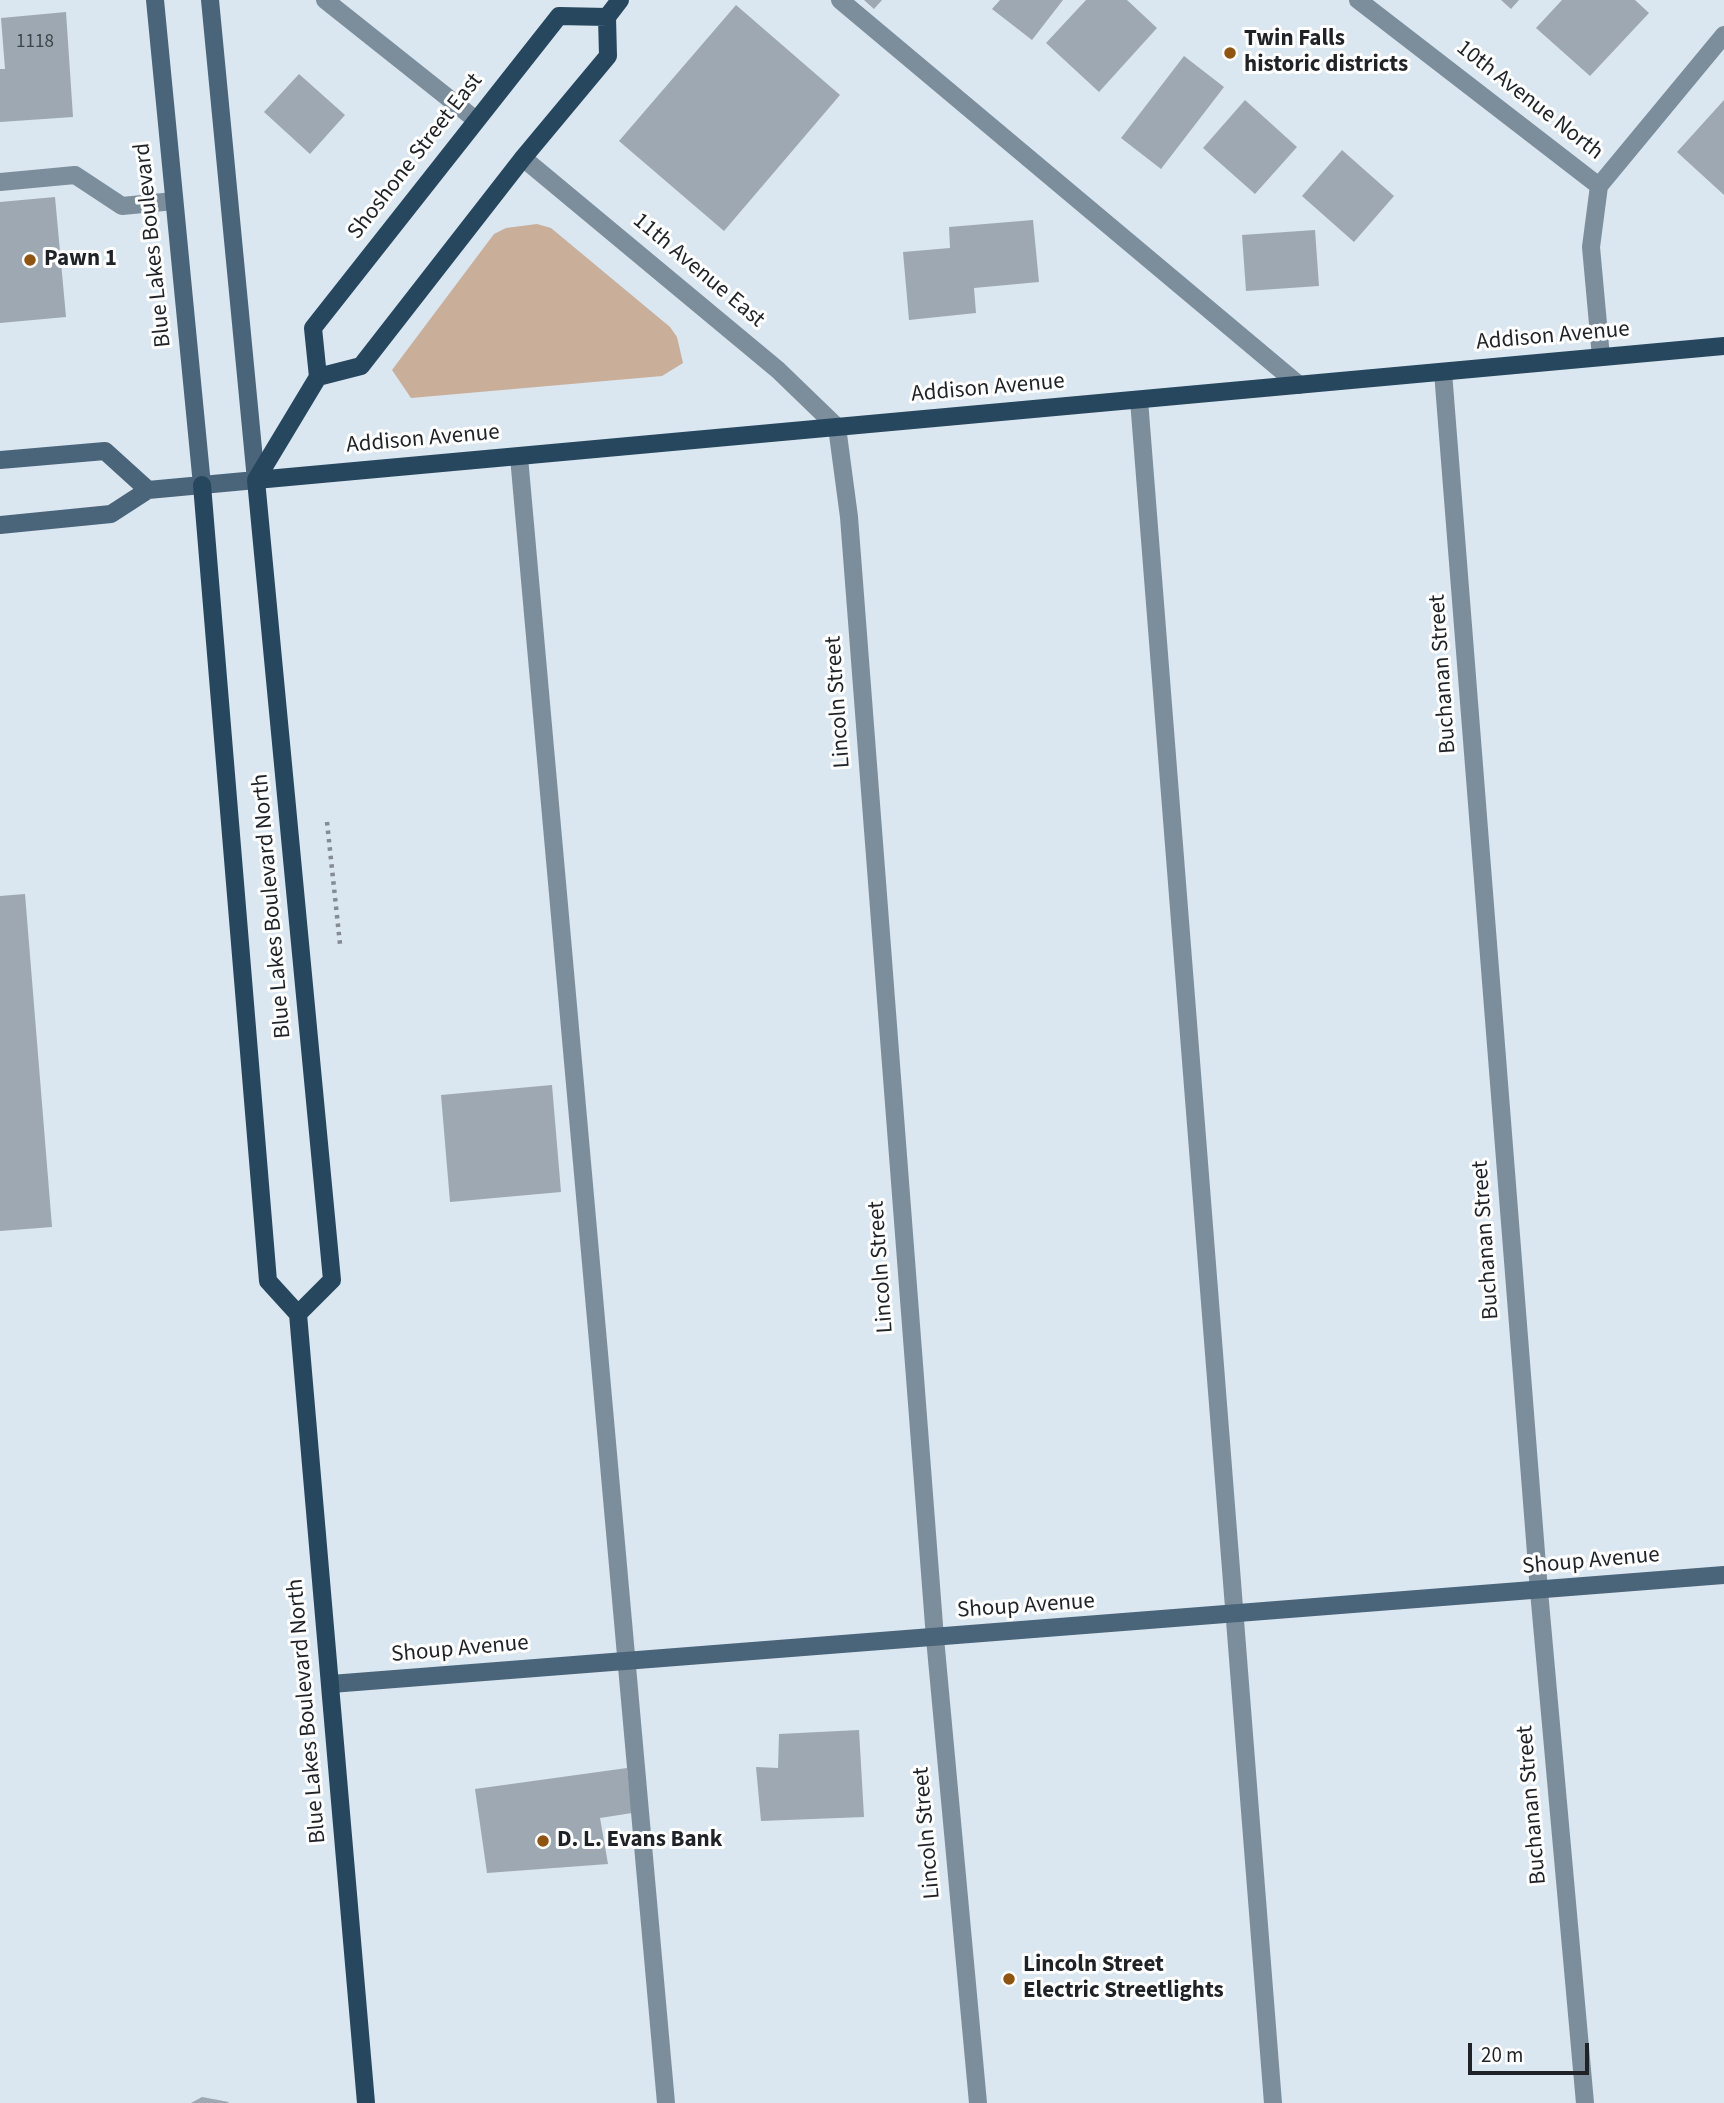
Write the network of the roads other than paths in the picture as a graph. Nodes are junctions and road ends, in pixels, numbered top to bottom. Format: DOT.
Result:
graph roads {
  1 [pos="155,0"];
  2 [pos="210,0"];
  3 [pos="325,0"];
  4 [pos="620,0"];
  5 [pos="840,0"];
  6 [pos="1358,0"];
  7 [pos="607,17"];
  8 [pos="1724,35"];
  9 [pos="476,120"];
  10 [pos="523,158"];
  11 [pos="0,182"];
  12 [pos="1599,186"];
  13 [pos="174,201"];
  14 [pos="1724,346"];
  15 [pos="1724,353"];
  16 [pos="1601,357"];
  17 [pos="1443,372"];
  18 [pos="318,377"];
  19 [pos="1299,385"];
  20 [pos="1139,400"];
  21 [pos="837,428"];
  22 [pos="519,457"];
  23 [pos="0,460"];
  24 [pos="256,480"];
  25 [pos="202,485"];
  26 [pos="148,490"];
  27 [pos="0,525"];
  28 [pos="298,1314"];
  29 [pos="1724,1575"];
  30 [pos="1539,1591"];
  31 [pos="1235,1615"];
  32 [pos="935,1638"];
  33 [pos="626,1661"];
  34 [pos="331,1684"];
  35 [pos="366,2103"];
  36 [pos="666,2103"];
  37 [pos="978,2103"];
  38 [pos="1273,2103"];
  39 [pos="1585,2103"];
  1 -- 13 [label="main road, Blue Lakes Boulevard"];
  2 -- 24 [label="main road"];
  3 -- 9 [label="street"];
  4 -- 7 [label="main road"];
  5 -- 19 [label="street"];
  6 -- 12 [label="street, 10th Avenue North"];
  7 -- 9 [label="main road, Shoshone Street East"];
  7 -- 10 [label="main road"];
  8 -- 12 [label="street"];
  9 -- 18 [label="main road, Shoshone Street East"];
  10 -- 18 [label="main road"];
  10 -- 21 [label="street, 11th Avenue East"];
  11 -- 13 [label="street"];
  12 -- 16 [label="street, 10th Avenue North"];
  13 -- 25 [label="main road, Blue Lakes Boulevard"];
  14 -- 15 [label="street"];
  14 -- 16 [label="main road, Addison Avenue"];
  16 -- 17 [label="main road, Addison Avenue"];
  17 -- 19 [label="main road, Addison Avenue"];
  17 -- 30 [label="street, Buchanan Street"];
  18 -- 24 [label="main road"];
  19 -- 20 [label="main road, Addison Avenue"];
  20 -- 21 [label="main road, Addison Avenue"];
  20 -- 31 [label="street"];
  21 -- 22 [label="main road, Addison Avenue"];
  21 -- 32 [label="street, Lincoln Street"];
  22 -- 24 [label="main road, Addison Avenue"];
  22 -- 33 [label="street"];
  23 -- 26 [label="main road"];
  24 -- 25 [label="main road"];
  24 -- 28 [label="main road, Blue Lakes Boulevard North"];
  25 -- 26 [label="main road"];
  25 -- 28 [label="main road, Blue Lakes Boulevard North"];
  26 -- 27 [label="main road"];
  28 -- 34 [label="main road, Blue Lakes Boulevard North"];
  29 -- 30 [label="main road, Shoup Avenue"];
  30 -- 31 [label="main road, Shoup Avenue"];
  30 -- 39 [label="street, Buchanan Street"];
  31 -- 32 [label="main road, Shoup Avenue"];
  31 -- 38 [label="street"];
  32 -- 33 [label="main road, Shoup Avenue"];
  32 -- 37 [label="street, Lincoln Street"];
  33 -- 34 [label="main road, Shoup Avenue"];
  33 -- 36 [label="street"];
  34 -- 35 [label="main road, Blue Lakes Boulevard North"];
}
